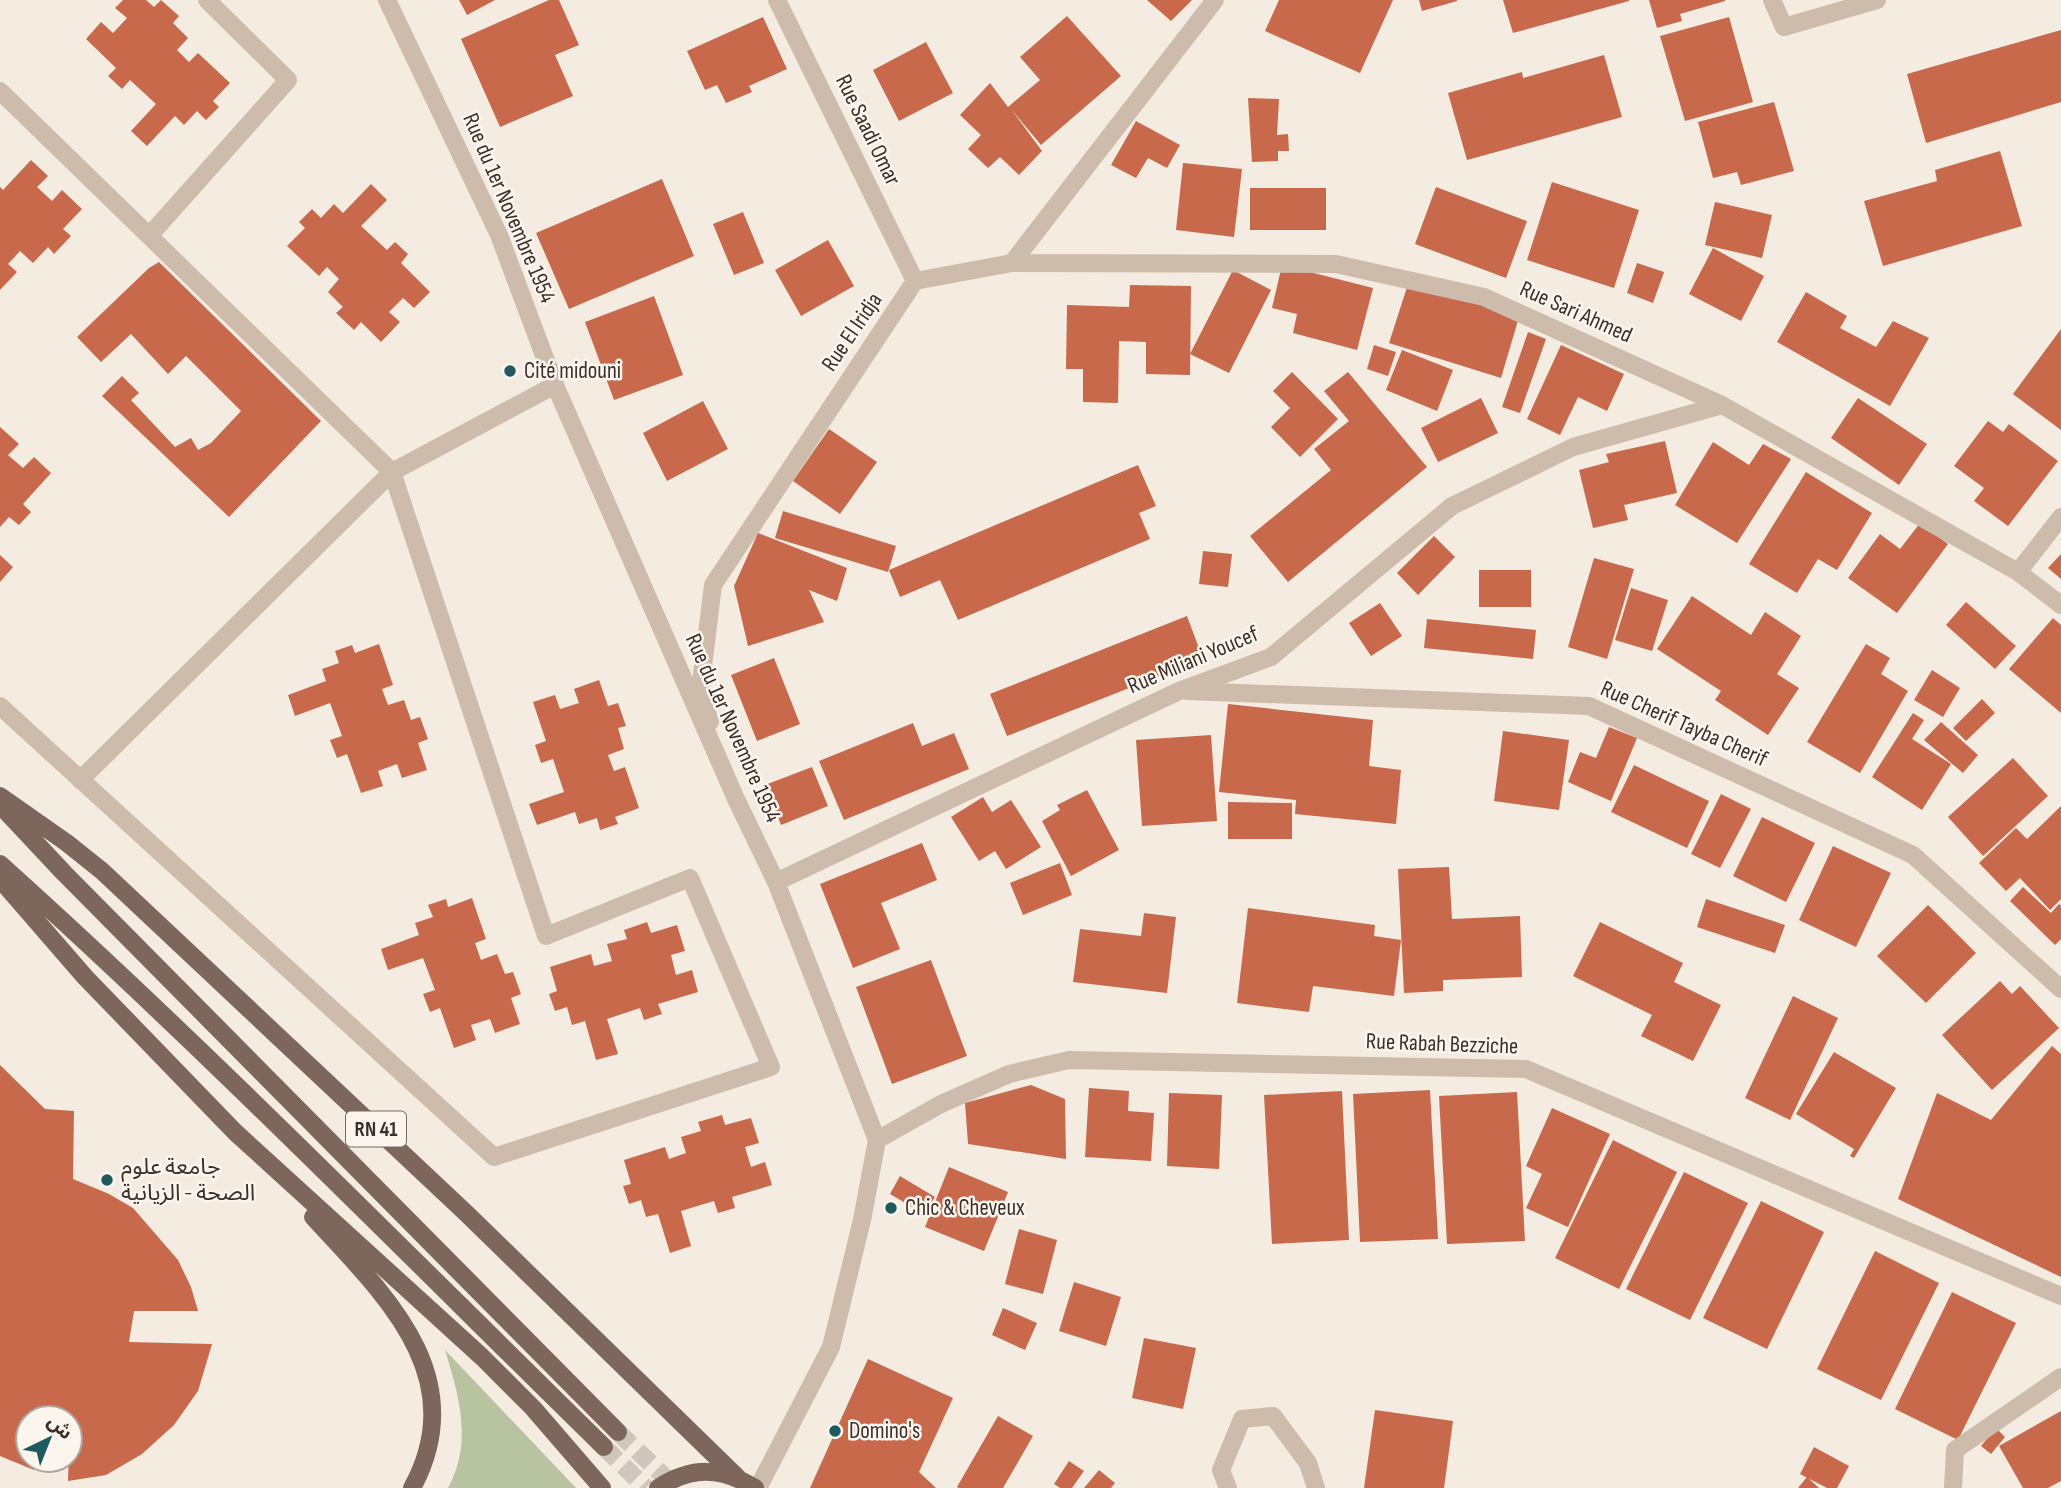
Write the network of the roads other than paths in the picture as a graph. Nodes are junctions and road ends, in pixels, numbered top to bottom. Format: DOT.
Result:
graph roads {
  1 [pos="207,0"];
  2 [pos="387,0"];
  3 [pos="777,0"];
  4 [pos="1215,0"];
  5 [pos="1772,0"];
  6 [pos="1877,0"];
  7 [pos="0,91"];
  8 [pos="149,236"];
  9 [pos="1012,263"];
  10 [pos="915,281"];
  11 [pos="555,385"];
  12 [pos="1722,405"];
  13 [pos="392,472"];
  14 [pos="2061,517"];
  15 [pos="2018,572"];
  16 [pos="2061,605"];
  17 [pos="1179,691"];
  18 [pos="0,706"];
  19 [pos="80,780"];
  20 [pos="0,796"];
  21 [pos="736,799"];
  22 [pos="0,805"];
  23 [pos="0,864"];
  24 [pos="0,879"];
  25 [pos="776,882"];
  26 [pos="2061,989"];
  27 [pos="235,1132"];
  28 [pos="877,1140"];
  29 [pos="2061,1296"];
  30 [pos="2061,1377"];
  31 [pos="618,1432"];
  32 [pos="604,1447"];
  33 [pos="738,1478"];
  34 [pos="412,1488"];
  35 [pos="602,1488"];
  36 [pos="658,1488"];
  37 [pos="757,1488"];
  38 [pos="1228,1488"];
  39 [pos="1316,1488"];
  40 [pos="1953,1488"];
  1 -- 8 [label="street"];
  2 -- 11 [label="street, Rue du 1er Novembre 1954"];
  3 -- 10 [label="street, Rue Saadi Omar"];
  4 -- 9 [label="street"];
  5 -- 6 [label="street"];
  7 -- 8 [label="street"];
  8 -- 13 [label="street"];
  9 -- 10 [label="street"];
  9 -- 12 [label="street, Rue Sari Ahmed"];
  10 -- 21 [label="street, Rue El Iridja"];
  11 -- 13 [label="street"];
  11 -- 21 [label="street, Rue du 1er Novembre 1954"];
  12 -- 15 [label="street, Rue Sari Ahmed"];
  12 -- 17 [label="street, Rue Miliani Youcef"];
  13 -- 19 [label="street"];
  13 -- 19 [label="street"];
  14 -- 15 [label="street"];
  15 -- 16 [label="street, Rue Sari Ahmed"];
  17 -- 25 [label="street, Rue Miliani Youcef"];
  17 -- 26 [label="street, Rue Cherif Tayba Cherif"];
  18 -- 19 [label="street"];
  20 -- 33 [label="main road, RN 41"];
  21 -- 25 [label="street, Rue du 1er Novembre 1954"];
  22 -- 31 [label="main road, RN 41"];
  23 -- 32 [label="main road, RN 41"];
  24 -- 27 [label="main road"];
  25 -- 28 [label="street, Rue du 1er Novembre 1954"];
  27 -- 34 [label="main road"];
  27 -- 35 [label="main road"];
  28 -- 29 [label="street, Rue Rabah Bezziche"];
  28 -- 37 [label="street"];
  30 -- 40 [label="street"];
  33 -- 36 [label="main road"];
  33 -- 37 [label="main road"];
  38 -- 39 [label="street"];
}
